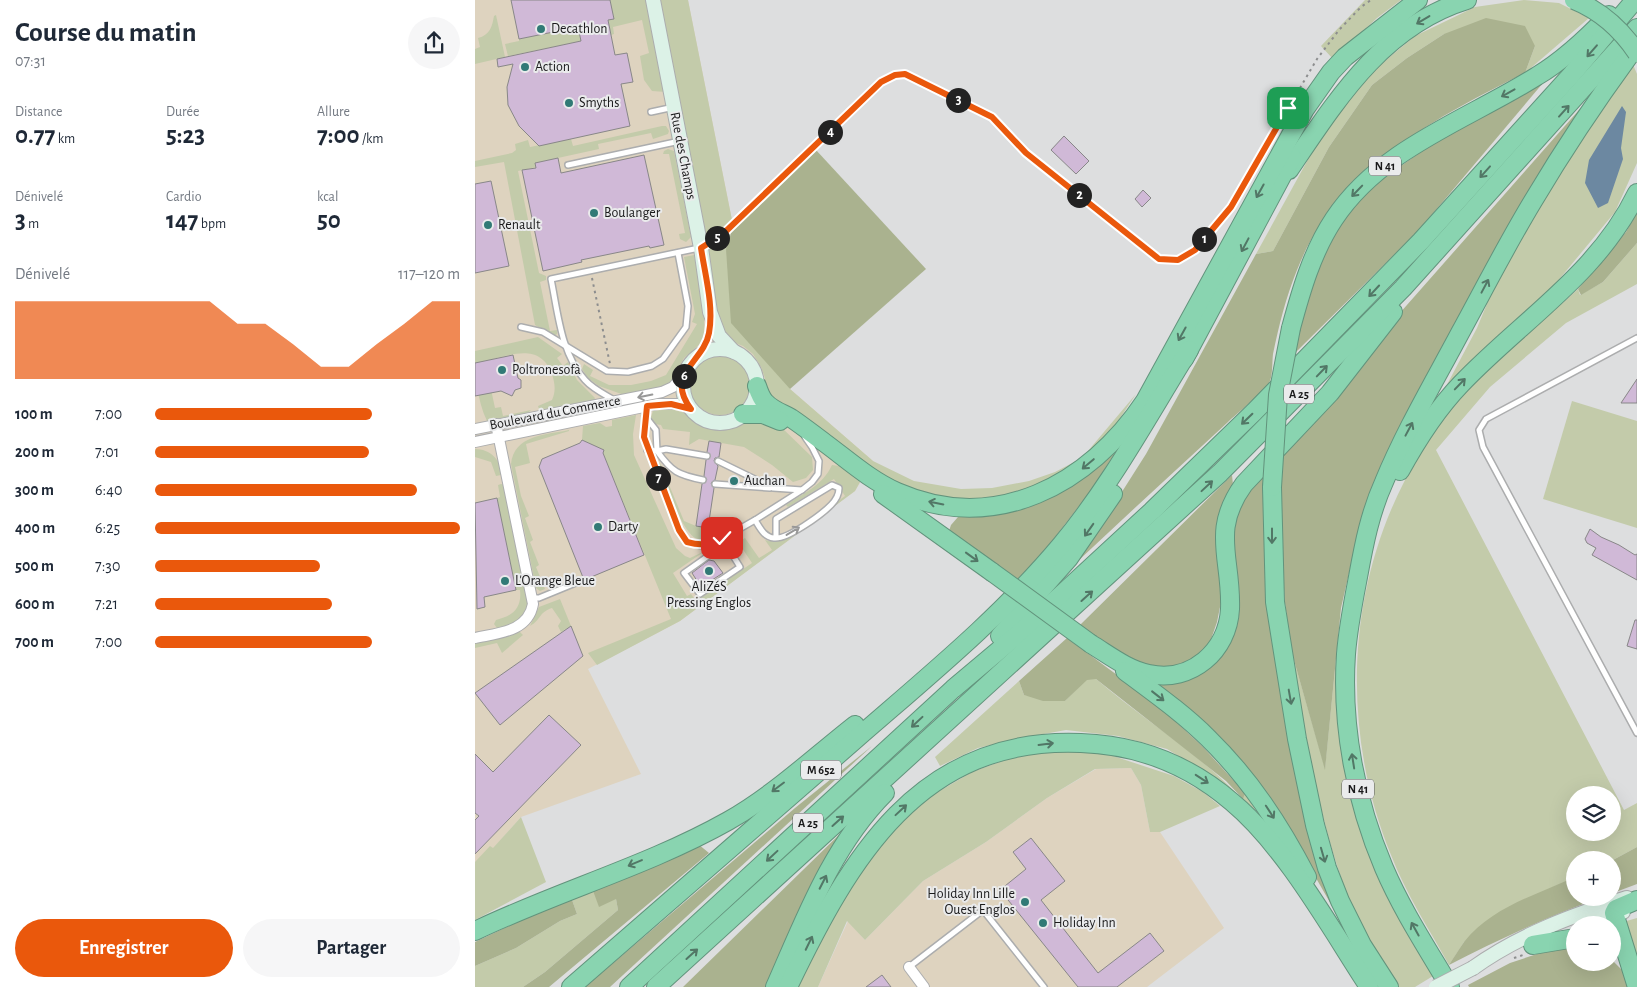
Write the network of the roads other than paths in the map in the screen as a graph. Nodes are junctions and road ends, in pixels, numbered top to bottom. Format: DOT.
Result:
graph roads {
  1 [pos="653,0"];
  2 [pos="1419,0"];
  3 [pos="1467,0"];
  4 [pos="1574,0"];
  5 [pos="1623,0"];
  6 [pos="1635,0"];
  7 [pos="1637,28"];
  8 [pos="1368,39"];
  9 [pos="1637,45"];
  10 [pos="1637,53"];
  11 [pos="674,107"];
  12 [pos="651,112"];
  13 [pos="1542,135"];
  14 [pos="681,141"];
  15 [pos="568,165"];
  16 [pos="1277,187"];
  17 [pos="1637,193"];
  18 [pos="701,248"];
  19 [pos="678,253"];
  20 [pos="710,312"];
  21 [pos="521,327"];
  22 [pos="1637,338"];
  23 [pos="565,346"];
  24 [pos="1189,350"];
  25 [pos="734,352"];
  26 [pos="699,355"];
  27 [pos="685,372"];
  28 [pos="757,386"];
  29 [pos="616,401"];
  30 [pos="691,409"];
  31 [pos="646,411"];
  32 [pos="743,414"];
  33 [pos="496,424"];
  34 [pos="475,429"];
  35 [pos="499,437"];
  36 [pos="804,437"];
  37 [pos="475,442"];
  38 [pos="647,450"];
  39 [pos="657,451"];
  40 [pos="707,456"];
  41 [pos="719,461"];
  42 [pos="703,480"];
  43 [pos="715,484"];
  44 [pos="773,488"];
  45 [pos="802,490"];
  46 [pos="770,510"];
  47 [pos="776,519"];
  48 [pos="755,520"];
  49 [pos="722,538"];
  50 [pos="776,538"];
  51 [pos="713,544"];
  52 [pos="578,582"];
  53 [pos="1355,591"];
  54 [pos="533,598"];
  55 [pos="1052,627"];
  56 [pos="475,638"];
  57 [pos="1091,644"];
  58 [pos="943,663"];
  59 [pos="953,688"];
  60 [pos="1637,733"];
  61 [pos="1637,895"];
  62 [pos="1637,900"];
  63 [pos="1637,907"];
  64 [pos="1614,915"];
  65 [pos="475,931"];
  66 [pos="1566,932"];
  67 [pos="1566,940"];
  68 [pos="1533,945"];
  69 [pos="1343,947"];
  70 [pos="1621,959"];
  71 [pos="909,966"];
  72 [pos="1473,968"];
  73 [pos="1438,979"];
  74 [pos="1636,984"];
  75 [pos="571,987"];
  76 [pos="629,987"];
  77 [pos="656,987"];
  78 [pos="775,987"];
  79 [pos="788,987"];
  80 [pos="924,987"];
  81 [pos="1044,987"];
  82 [pos="1369,987"];
  83 [pos="1389,987"];
  84 [pos="1449,987"];
  85 [pos="1455,987"];
  1 -- 11 [label="street, Rue des Champs"];
  2 -- 8 [label="highway"];
  3 -- 16 [label="highway, one-way"];
  4 -- 10 [label="highway, bridge"];
  5 -- 83 [label="highway, N 41, one-way, bridge"];
  6 -- 59 [label="highway, A 25, one-way"];
  13 -- 7 [label="highway, A 25, one-way"];
  8 -- 16 [label="highway"];
  8 -- 28 [label="highway, one-way"];
  53 -- 9 [label="highway, one-way"];
  11 -- 12 [label="lane"];
  11 -- 14 [label="street, Rue des Champs"];
  55 -- 13 [label="highway, A 25, one-way"];
  13 -- 57 [label="highway"];
  14 -- 15 [label="lane"];
  14 -- 18 [label="street, Rue des Champs"];
  16 -- 24 [label="highway, one-way"];
  53 -- 17 [label="highway, one-way"];
  18 -- 19 [label="lane"];
  18 -- 20 [label="street, Rue des Champs"];
  19 -- 23 [label="lane"];
  19 -- 23 [label="lane"];
  20 -- 25 [label="street, Rue des Champs"];
  20 -- 26 [label="street, Rue des Champs"];
  21 -- 23 [label="lane"];
  22 -- 60 [label="lane"];
  23 -- 29 [label="lane"];
  24 -- 58 [label="highway, M 652"];
  24 -- 59 [label="highway, one-way"];
  25 -- 26 [label="street"];
  25 -- 28 [label="street"];
  26 -- 27 [label="street"];
  27 -- 29 [label="street, Boulevard du Commerce, one-way"];
  27 -- 30 [label="street"];
  28 -- 32 [label="street"];
  29 -- 33 [label="street, Boulevard du Commerce"];
  30 -- 31 [label="street, Boulevard du Commerce"];
  30 -- 32 [label="street"];
  31 -- 35 [label="street, Boulevard du Commerce"];
  31 -- 38 [label="lane"];
  31 -- 39 [label="lane"];
  32 -- 36 [label="highway"];
  33 -- 34 [label="street, Boulevard du Commerce"];
  33 -- 35 [label="street"];
  35 -- 37 [label="street, Boulevard du Commerce"];
  35 -- 54 [label="street"];
  36 -- 45 [label="lane"];
  36 -- 57 [label="highway, one-way, bridge"];
  38 -- 39 [label="lane"];
  38 -- 51 [label="lane"];
  39 -- 40 [label="lane"];
  39 -- 42 [label="lane"];
  41 -- 44 [label="lane"];
  43 -- 44 [label="lane"];
  44 -- 45 [label="lane"];
  45 -- 46 [label="lane"];
  46 -- 47 [label="lane"];
  46 -- 48 [label="lane"];
  47 -- 50 [label="lane"];
  50 -- 47 [label="lane, one-way"];
  48 -- 49 [label="lane"];
  48 -- 50 [label="lane"];
  49 -- 51 [label="lane"];
  49 -- 51 [label="lane"];
  52 -- 54 [label="lane"];
  73 -- 53 [label="highway, N 41, one-way"];
  54 -- 56 [label="street"];
  77 -- 55 [label="highway, A 25, one-way"];
  78 -- 55 [label="highway, one-way"];
  57 -- 69 [label="highway, one-way"];
  58 -- 65 [label="highway, one-way"];
  58 -- 75 [label="highway, M 652"];
  59 -- 76 [label="highway, A 25, one-way"];
  61 -- 72 [label="street"];
  62 -- 64 [label="highway"];
  63 -- 64 [label="street"];
  64 -- 74 [label="highway"];
  66 -- 68 [label="street"];
  67 -- 68 [label="highway"];
  68 -- 72 [label="street"];
  79 -- 69 [label="highway, one-way"];
  69 -- 82 [label="highway"];
  70 -- 74 [label="highway"];
  71 -- 80 [label="street"];
  71 -- 81 [label="lane"];
  72 -- 73 [label="street, bridge"];
  73 -- 84 [label="highway, N 41"];
  73 -- 85 [label="highway"];
}
